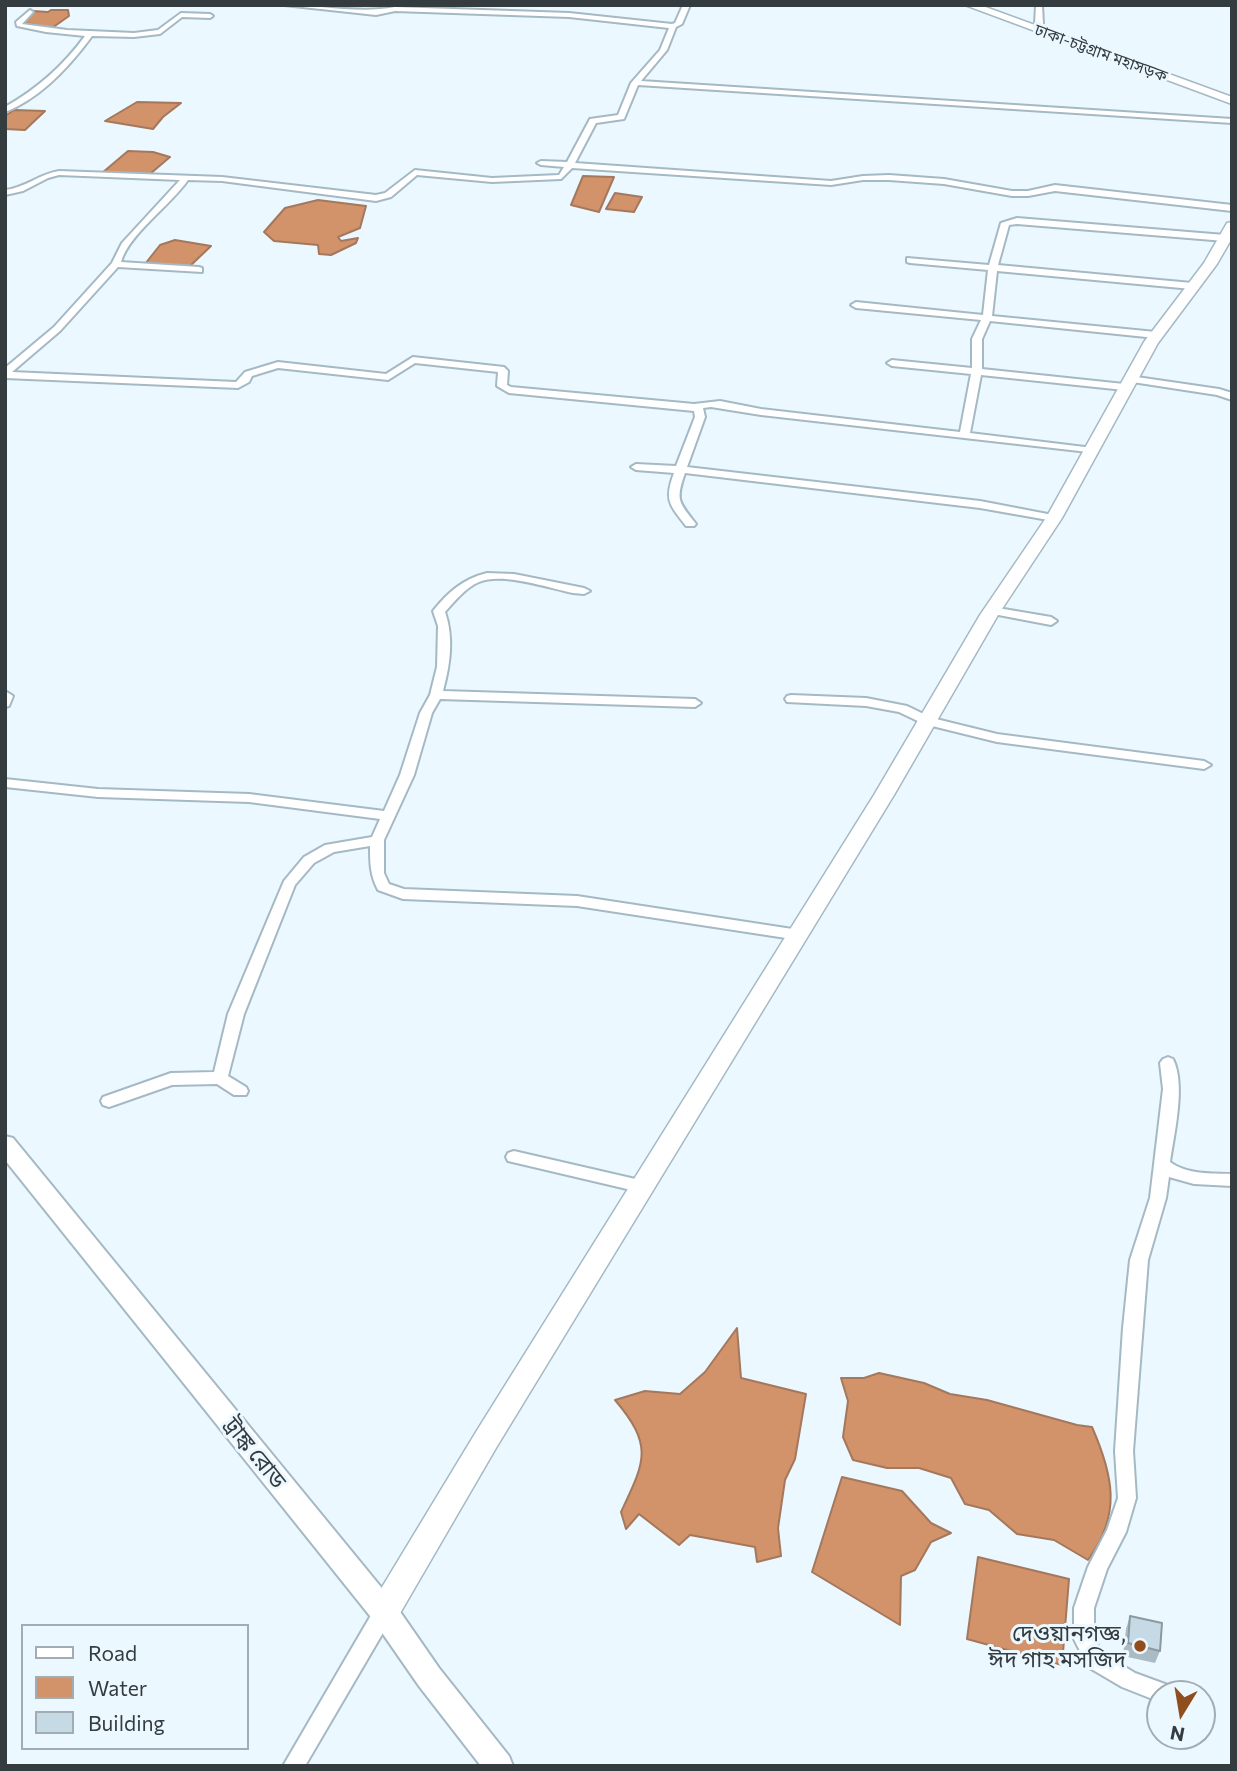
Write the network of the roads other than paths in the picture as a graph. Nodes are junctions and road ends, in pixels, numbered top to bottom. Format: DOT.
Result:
graph roads {
  1 [pos="287,5"];
  2 [pos="687,5"];
  3 [pos="970,5"];
  4 [pos="990,5"];
  5 [pos="1039,5"];
  6 [pos="397,7"];
  7 [pos="30,12"];
  8 [pos="210,16"];
  9 [pos="1039,23"];
  10 [pos="673,26"];
  11 [pos="91,33"];
  12 [pos="635,83"];
  13 [pos="1232,96"];
  14 [pos="1232,101"];
  15 [pos="5,110"];
  16 [pos="1232,121"];
  17 [pos="541,163"];
  18 [pos="570,165"];
  19 [pos="185,178"];
  20 [pos="5,193"];
  21 [pos="1232,208"];
  22 [pos="1228,232"];
  23 [pos="910,260"];
  24 [pos="116,264"];
  25 [pos="993,267"];
  26 [pos="199,270"];
  27 [pos="1192,286"];
  28 [pos="856,305"];
  29 [pos="987,317"];
  30 [pos="1156,335"];
  31 [pos="892,363"];
  32 [pos="977,371"];
  33 [pos="5,377"];
  34 [pos="1127,383"];
  35 [pos="1232,397"];
  36 [pos="695,407"];
  37 [pos="964,436"];
  38 [pos="1093,451"];
  39 [pos="636,467"];
  40 [pos="681,469"];
  41 [pos="1054,518"];
  42 [pos="690,524"];
  43 [pos="584,592"];
  44 [pos="992,611"];
  45 [pos="1051,621"];
  46 [pos="5,695"];
  47 [pos="436,695"];
  48 [pos="791,699"];
  49 [pos="5,703"];
  50 [pos="695,703"];
  51 [pos="928,721"];
  52 [pos="1204,765"];
  53 [pos="5,783"];
  54 [pos="389,816"];
  55 [pos="377,840"];
  56 [pos="799,935"];
  57 [pos="1168,1063"];
  58 [pos="220,1078"];
  59 [pos="240,1091"];
  60 [pos="109,1101"];
  61 [pos="5,1144"];
  62 [pos="513,1157"];
  63 [pos="1161,1164"];
  64 [pos="1232,1180"];
  65 [pos="643,1187"];
  66 [pos="384,1612"];
  67 [pos="1146,1686"];
  68 [pos="293,1766"];
  69 [pos="499,1766"];
  1 -- 6 [label="street"];
  2 -- 10 [label="street"];
  3 -- 14 [label="highway, ঢাকা-চট্টগ্রাম মহাসড়ক"];
  4 -- 9 [label="highway, ঢাকা-চট্টগ্রাম মহাসড়ক"];
  5 -- 9 [label="street"];
  6 -- 10 [label="street"];
  7 -- 11 [label="street"];
  8 -- 11 [label="street"];
  9 -- 13 [label="highway, ঢাকা-চট্টগ্রাম মহাসড়ক"];
  10 -- 12 [label="street"];
  11 -- 15 [label="street"];
  12 -- 16 [label="street"];
  12 -- 18 [label="street"];
  17 -- 18 [label="street"];
  18 -- 19 [label="street"];
  18 -- 21 [label="street"];
  19 -- 20 [label="street"];
  19 -- 24 [label="street"];
  22 -- 25 [label="street"];
  22 -- 27 [label="highway"];
  23 -- 25 [label="street"];
  24 -- 26 [label="street"];
  24 -- 33 [label="street"];
  25 -- 27 [label="street"];
  25 -- 29 [label="street"];
  27 -- 30 [label="highway"];
  28 -- 29 [label="street"];
  29 -- 30 [label="street"];
  29 -- 32 [label="street"];
  30 -- 34 [label="highway"];
  31 -- 32 [label="street"];
  32 -- 34 [label="street"];
  32 -- 37 [label="street"];
  33 -- 36 [label="street"];
  34 -- 35 [label="street"];
  34 -- 38 [label="highway"];
  36 -- 37 [label="street"];
  36 -- 40 [label="street"];
  37 -- 38 [label="street"];
  38 -- 41 [label="highway"];
  39 -- 40 [label="street"];
  40 -- 41 [label="street"];
  40 -- 42 [label="street"];
  41 -- 44 [label="highway"];
  43 -- 47 [label="street"];
  44 -- 45 [label="street"];
  44 -- 51 [label="highway"];
  46 -- 49 [label="street"];
  47 -- 50 [label="street"];
  47 -- 54 [label="street"];
  48 -- 51 [label="street"];
  51 -- 52 [label="street"];
  51 -- 56 [label="highway"];
  53 -- 54 [label="street"];
  54 -- 55 [label="street"];
  55 -- 56 [label="street"];
  55 -- 58 [label="street"];
  56 -- 65 [label="highway"];
  57 -- 63 [label="street"];
  58 -- 59 [label="street"];
  58 -- 60 [label="street"];
  61 -- 66 [label="main road, ট্রাঙ্ক রোড"];
  62 -- 65 [label="street"];
  63 -- 64 [label="street"];
  63 -- 67 [label="street"];
  65 -- 66 [label="highway"];
  66 -- 68 [label="street"];
  66 -- 69 [label="main road, ট্রাঙ্ক রোড"];
}
